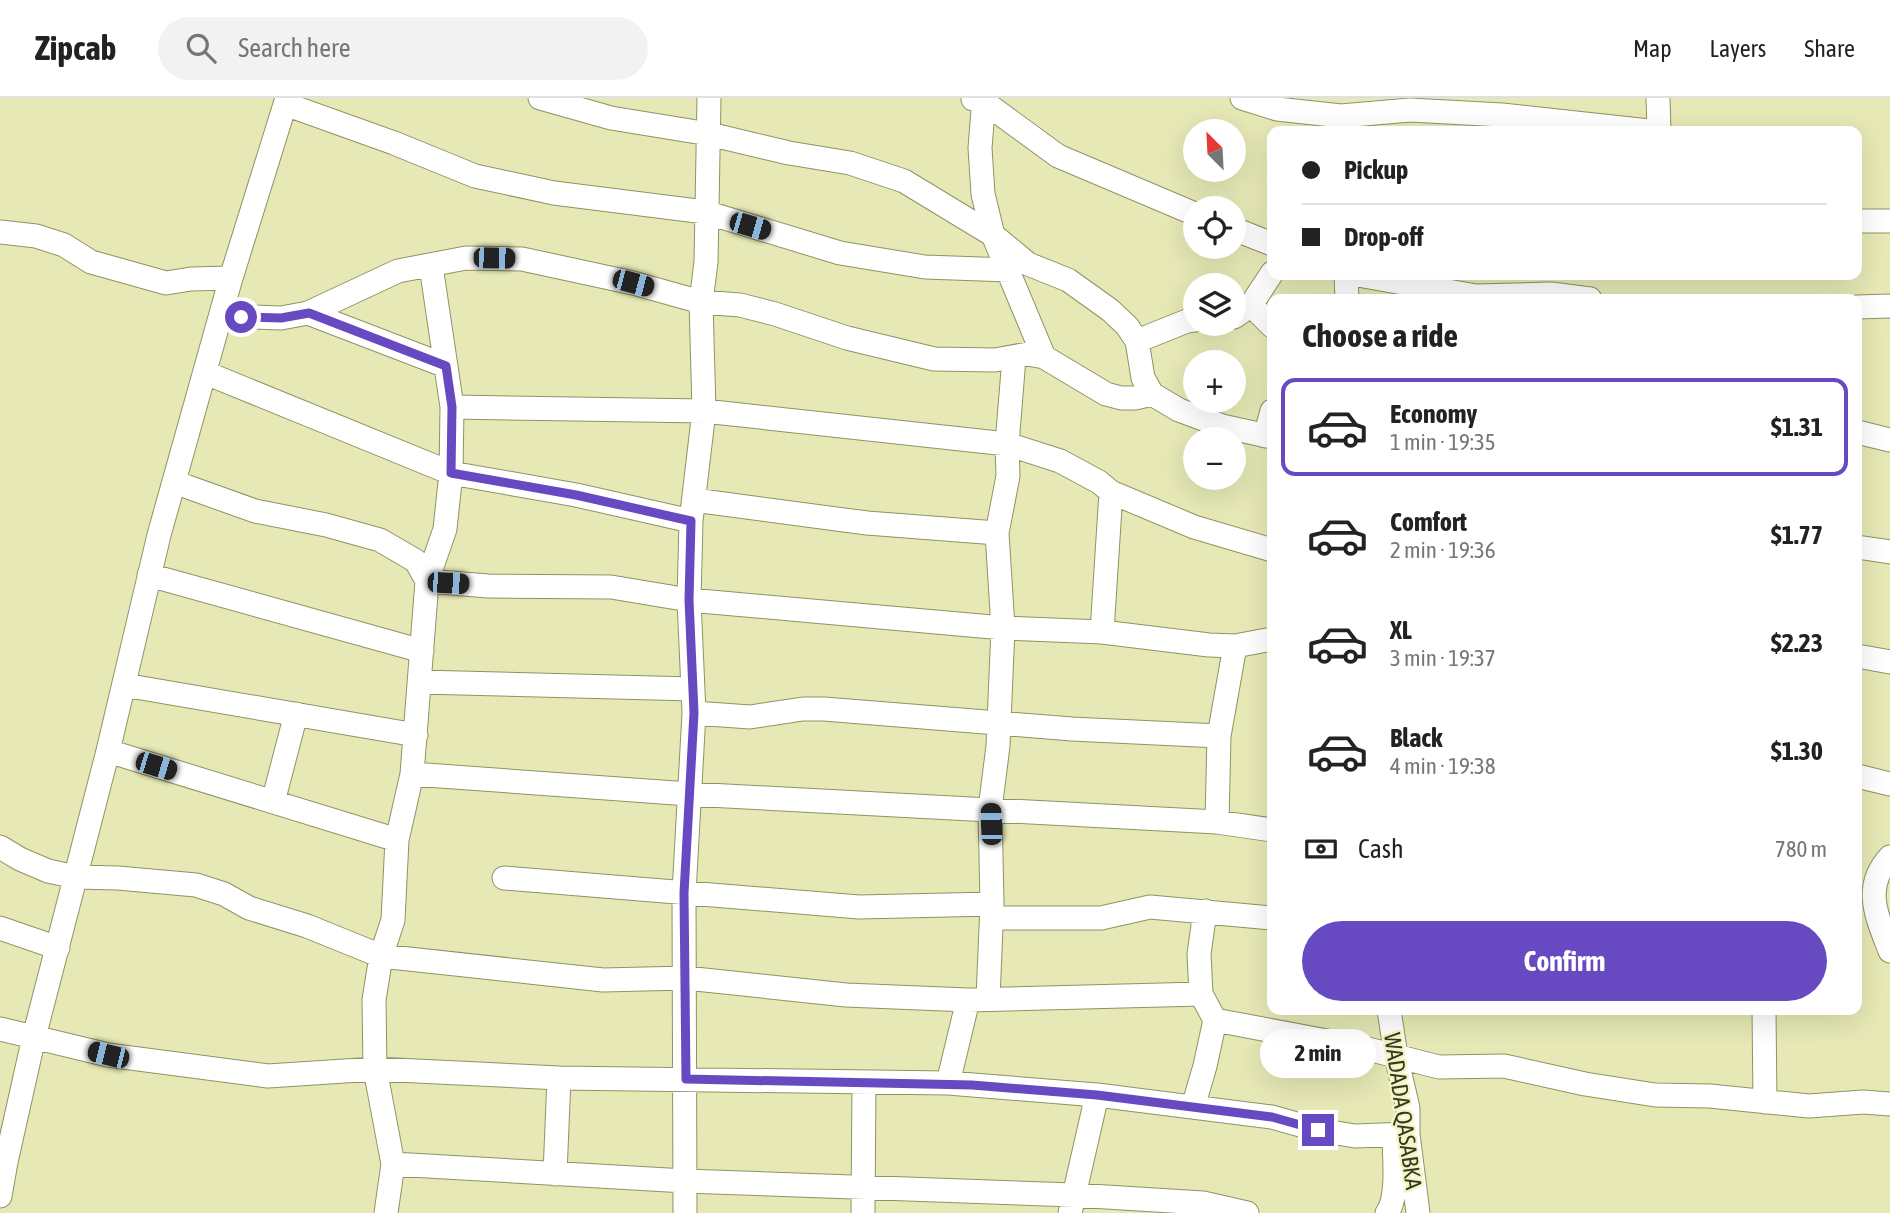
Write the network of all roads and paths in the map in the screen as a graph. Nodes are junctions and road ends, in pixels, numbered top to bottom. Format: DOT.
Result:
graph roads {
  1 [pos="540,98"];
  2 [pos="709,98"];
  3 [pos="1242,98"];
  4 [pos="1658,98"];
  5 [pos="979,99"];
  6 [pos="286,101"];
  7 [pos="1341,115"];
  8 [pos="1603,126"];
  9 [pos="1659,126"];
  10 [pos="709,134"];
  11 [pos="1183,209"];
  12 [pos="705,212"];
  13 [pos="1862,221"];
  14 [pos="1890,221"];
  15 [pos="0,232"];
  16 [pos="1246,234"];
  17 [pos="993,235"];
  18 [pos="1267,242"];
  19 [pos="430,266"];
  20 [pos="1009,270"];
  21 [pos="231,278"];
  22 [pos="1267,279"];
  23 [pos="1376,280"];
  24 [pos="1422,293"];
  25 [pos="701,302"];
  26 [pos="1246,306"];
  27 [pos="1890,306"];
  28 [pos="1862,307"];
  29 [pos="309,313"];
  30 [pos="1246,313"];
  31 [pos="220,316"];
  32 [pos="1183,323"];
  33 [pos="1267,324"];
  34 [pos="1137,341"];
  35 [pos="1044,357"];
  36 [pos="1014,358"];
  37 [pos="446,366"];
  38 [pos="206,373"];
  39 [pos="1152,394"];
  40 [pos="452,407"];
  41 [pos="704,411"];
  42 [pos="1862,433"];
  43 [pos="1267,436"];
  44 [pos="1890,440"];
  45 [pos="1007,444"];
  46 [pos="451,473"];
  47 [pos="174,482"];
  48 [pos="1111,492"];
  49 [pos="693,511"];
  50 [pos="997,533"];
  51 [pos="1862,548"];
  52 [pos="1267,549"];
  53 [pos="1890,552"];
  54 [pos="149,575"];
  55 [pos="427,582"];
  56 [pos="689,600"];
  57 [pos="1003,628"];
  58 [pos="1102,632"];
  59 [pos="1267,640"];
  60 [pos="1235,646"];
  61 [pos="422,651"];
  62 [pos="1862,657"];
  63 [pos="1890,662"];
  64 [pos="420,682"];
  65 [pos="124,685"];
  66 [pos="693,689"];
  67 [pos="694,713"];
  68 [pos="296,715"];
  69 [pos="999,722"];
  70 [pos="416,735"];
  71 [pos="1219,736"];
  72 [pos="108,751"];
  73 [pos="412,774"];
  74 [pos="1862,777"];
  75 [pos="1890,784"];
  76 [pos="690,794"];
  77 [pos="273,802"];
  78 [pos="990,809"];
  79 [pos="1217,822"];
  80 [pos="1267,829"];
  81 [pos="397,840"];
  82 [pos="0,847"];
  83 [pos="1890,857"];
  84 [pos="76,877"];
  85 [pos="504,878"];
  86 [pos="684,893"];
  87 [pos="992,911"];
  88 [pos="1205,911"];
  89 [pos="1267,917"];
  90 [pos="0,928"];
  91 [pos="58,948"];
  92 [pos="1890,951"];
  93 [pos="381,957"];
  94 [pos="686,978"];
  95 [pos="1201,994"];
  96 [pos="978,999"];
  97 [pos="1390,1015"];
  98 [pos="1763,1015"];
  99 [pos="1214,1020"];
  100 [pos="0,1029"];
  101 [pos="34,1037"];
  102 [pos="1396,1056"];
  103 [pos="374,1069"];
  104 [pos="559,1078"];
  105 [pos="686,1079"];
  106 [pos="864,1082"];
  107 [pos="948,1083"];
  108 [pos="1097,1095"];
  109 [pos="1765,1102"];
  110 [pos="1890,1104"];
  111 [pos="1193,1107"];
  112 [pos="1401,1135"];
  113 [pos="3,1162"];
  114 [pos="393,1164"];
  115 [pos="555,1174"];
  116 [pos="685,1181"];
  117 [pos="864,1189"];
  118 [pos="0,1196"];
  119 [pos="1072,1204"];
  120 [pos="386,1213"];
  121 [pos="685,1213"];
  122 [pos="863,1213"];
  123 [pos="1247,1213"];
  124 [pos="1387,1213"];
  125 [pos="1418,1213"];
  1 -- 10 [label="street"];
  2 -- 10 [label="street"];
  3 -- 7 [label="street"];
  4 -- 9 [label="street"];
  5 -- 11 [label="street"];
  5 -- 17 [label="street"];
  6 -- 12 [label="street"];
  6 -- 21 [label="street"];
  7 -- 8 [label="street"];
  10 -- 12 [label="street"];
  10 -- 17 [label="street"];
  12 -- 20 [label="street"];
  12 -- 25 [label="street"];
  13 -- 14 [label="street"];
  15 -- 21 [label="street"];
  16 -- 18 [label="street"];
  17 -- 20 [label="street"];
  17 -- 34 [label="street"];
  19 -- 25 [label="street"];
  19 -- 29 [label="street"];
  19 -- 37 [label="street"];
  20 -- 35 [label="street"];
  21 -- 31 [label="street"];
  22 -- 26 [label="street"];
  23 -- 24 [label="street"];
  25 -- 36 [label="street"];
  25 -- 41 [label="street"];
  27 -- 28 [label="street"];
  29 -- 31 [label="street"];
  29 -- 37 [label="street"];
  30 -- 33 [label="street"];
  31 -- 38 [label="street"];
  32 -- 34 [label="street"];
  34 -- 39 [label="street"];
  35 -- 36 [label="street"];
  35 -- 39 [label="street"];
  36 -- 45 [label="street"];
  37 -- 40 [label="street"];
  38 -- 46 [label="street"];
  38 -- 47 [label="street"];
  39 -- 43 [label="street"];
  40 -- 41 [label="street"];
  40 -- 46 [label="street"];
  41 -- 45 [label="street"];
  41 -- 49 [label="street"];
  42 -- 44 [label="street"];
  45 -- 48 [label="street"];
  45 -- 50 [label="street"];
  46 -- 49 [label="street"];
  46 -- 55 [label="street"];
  47 -- 54 [label="street"];
  47 -- 55 [label="street"];
  48 -- 52 [label="street"];
  48 -- 58 [label="street"];
  49 -- 50 [label="street"];
  49 -- 56 [label="street"];
  50 -- 57 [label="street"];
  51 -- 53 [label="street"];
  54 -- 61 [label="street"];
  54 -- 65 [label="street"];
  55 -- 56 [label="street"];
  55 -- 61 [label="street"];
  56 -- 57 [label="street"];
  56 -- 66 [label="street"];
  57 -- 58 [label="street"];
  57 -- 69 [label="street"];
  58 -- 60 [label="street"];
  59 -- 60 [label="street"];
  60 -- 71 [label="street"];
  61 -- 64 [label="street"];
  62 -- 63 [label="street"];
  64 -- 66 [label="street"];
  64 -- 70 [label="street"];
  65 -- 68 [label="street"];
  65 -- 72 [label="street"];
  66 -- 67 [label="street"];
  67 -- 69 [label="street"];
  67 -- 76 [label="street"];
  68 -- 70 [label="street"];
  68 -- 77 [label="street"];
  69 -- 71 [label="street"];
  69 -- 78 [label="street"];
  70 -- 73 [label="street"];
  71 -- 79 [label="street"];
  72 -- 77 [label="street"];
  72 -- 84 [label="street"];
  73 -- 76 [label="street"];
  73 -- 81 [label="street"];
  74 -- 75 [label="street"];
  76 -- 78 [label="street"];
  76 -- 86 [label="street"];
  77 -- 81 [label="street"];
  78 -- 79 [label="street"];
  78 -- 87 [label="street"];
  79 -- 80 [label="street"];
  81 -- 93 [label="street"];
  82 -- 84 [label="street"];
  83 -- 92 [label="street"];
  84 -- 91 [label="street"];
  84 -- 93 [label="street"];
  85 -- 86 [label="street"];
  86 -- 87 [label="street"];
  86 -- 94 [label="street"];
  87 -- 88 [label="street"];
  87 -- 96 [label="street"];
  88 -- 89 [label="street"];
  88 -- 95 [label="street"];
  90 -- 91 [label="street"];
  91 -- 101 [label="street"];
  93 -- 94 [label="street"];
  93 -- 103 [label="street"];
  94 -- 96 [label="street"];
  94 -- 105 [label="street"];
  95 -- 96 [label="street"];
  95 -- 99 [label="street"];
  96 -- 107 [label="street"];
  97 -- 102 [label="street, WADADA QASABKA"];
  98 -- 109 [label="street"];
  99 -- 102 [label="street"];
  99 -- 111 [label="street"];
  100 -- 101 [label="street"];
  101 -- 103 [label="street"];
  101 -- 113 [label="street"];
  102 -- 109 [label="street"];
  102 -- 112 [label="street, WADADA QASABKA"];
  103 -- 104 [label="street"];
  103 -- 114 [label="street"];
  104 -- 105 [label="street"];
  104 -- 115 [label="street"];
  105 -- 106 [label="street"];
  105 -- 116 [label="street"];
  106 -- 107 [label="street"];
  106 -- 117 [label="street"];
  107 -- 108 [label="street"];
  108 -- 111 [label="street"];
  108 -- 119 [label="street"];
  109 -- 110 [label="street"];
  111 -- 112 [label="street"];
  112 -- 124 [label="street"];
  112 -- 125 [label="street, WADADA QASABKA"];
  113 -- 118 [label="street"];
  114 -- 115 [label="street"];
  114 -- 120 [label="street"];
  115 -- 116 [label="street"];
  116 -- 117 [label="street"];
  116 -- 121 [label="street"];
  117 -- 119 [label="street"];
  117 -- 122 [label="street"];
  119 -- 123 [label="street"];
}
